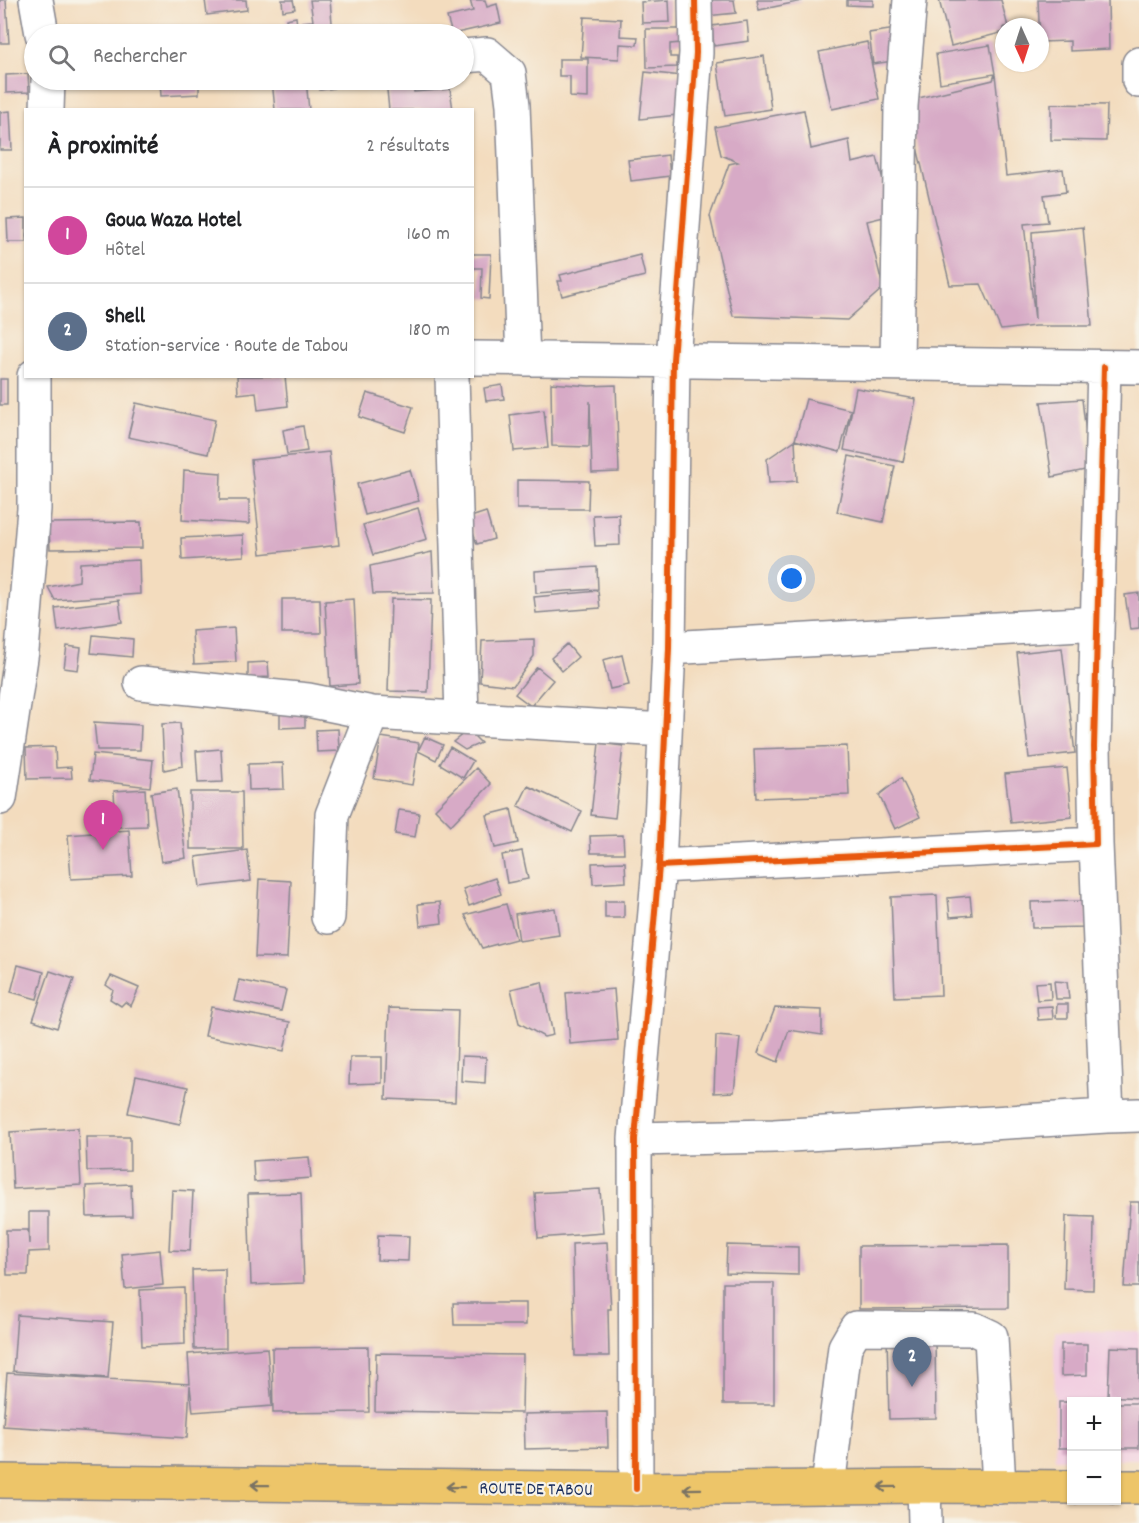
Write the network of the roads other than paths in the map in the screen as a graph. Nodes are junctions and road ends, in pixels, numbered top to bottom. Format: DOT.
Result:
graph roads {
  1 [pos="36,0"];
  2 [pos="695,0"];
  3 [pos="910,0"];
  4 [pos="40,24"];
  5 [pos="474,55"];
  6 [pos="1139,64"];
  7 [pos="1139,81"];
  8 [pos="48,90"];
  9 [pos="47,108"];
  10 [pos="474,358"];
  11 [pos="523,359"];
  12 [pos="673,360"];
  13 [pos="897,363"];
  14 [pos="1104,367"];
  15 [pos="1139,368"];
  16 [pos="34,378"];
  17 [pos="452,378"];
  18 [pos="1097,623"];
  19 [pos="669,648"];
  20 [pos="141,683"];
  21 [pos="372,712"];
  22 [pos="462,717"];
  23 [pos="665,730"];
  24 [pos="0,798"];
  25 [pos="1096,844"];
  26 [pos="659,866"];
  27 [pos="328,917"];
  28 [pos="1139,1115"];
  29 [pos="1107,1116"];
  30 [pos="635,1139"];
  31 [pos="0,1481"];
  32 [pos="924,1486"];
  33 [pos="1139,1486"];
  34 [pos="828,1487"];
  35 [pos="999,1487"];
  36 [pos="1067,1487"];
  37 [pos="1121,1487"];
  38 [pos="636,1489"];
  39 [pos="925,1523"];
  1 -- 4 [label="street"];
  2 -- 12 [label="street"];
  3 -- 13 [label="street"];
  5 -- 11 [label="street"];
  6 -- 7 [label="street"];
  8 -- 9 [label="street"];
  10 -- 11 [label="street"];
  11 -- 12 [label="street"];
  12 -- 13 [label="street"];
  12 -- 19 [label="street"];
  13 -- 14 [label="street"];
  14 -- 15 [label="street"];
  14 -- 18 [label="street"];
  16 -- 24 [label="street"];
  17 -- 22 [label="street"];
  18 -- 19 [label="street"];
  18 -- 25 [label="street"];
  19 -- 23 [label="street"];
  20 -- 21 [label="street"];
  21 -- 22 [label="street"];
  21 -- 27 [label="street"];
  22 -- 23 [label="street"];
  23 -- 26 [label="street"];
  25 -- 26 [label="street"];
  25 -- 29 [label="street"];
  26 -- 30 [label="street"];
  28 -- 29 [label="street"];
  29 -- 30 [label="street"];
  30 -- 38 [label="street"];
  38 -- 31 [label="main road, ROUTE DE TABOU, one-way"];
  32 -- 34 [label="main road, ROUTE DE TABOU, one-way"];
  32 -- 35 [label="main road, ROUTE DE TABOU"];
  32 -- 39 [label="street"];
  33 -- 37 [label="main road"];
  34 -- 35 [label="street"];
  34 -- 38 [label="main road, ROUTE DE TABOU, one-way"];
  35 -- 36 [label="main road, ROUTE DE TABOU"];
}
